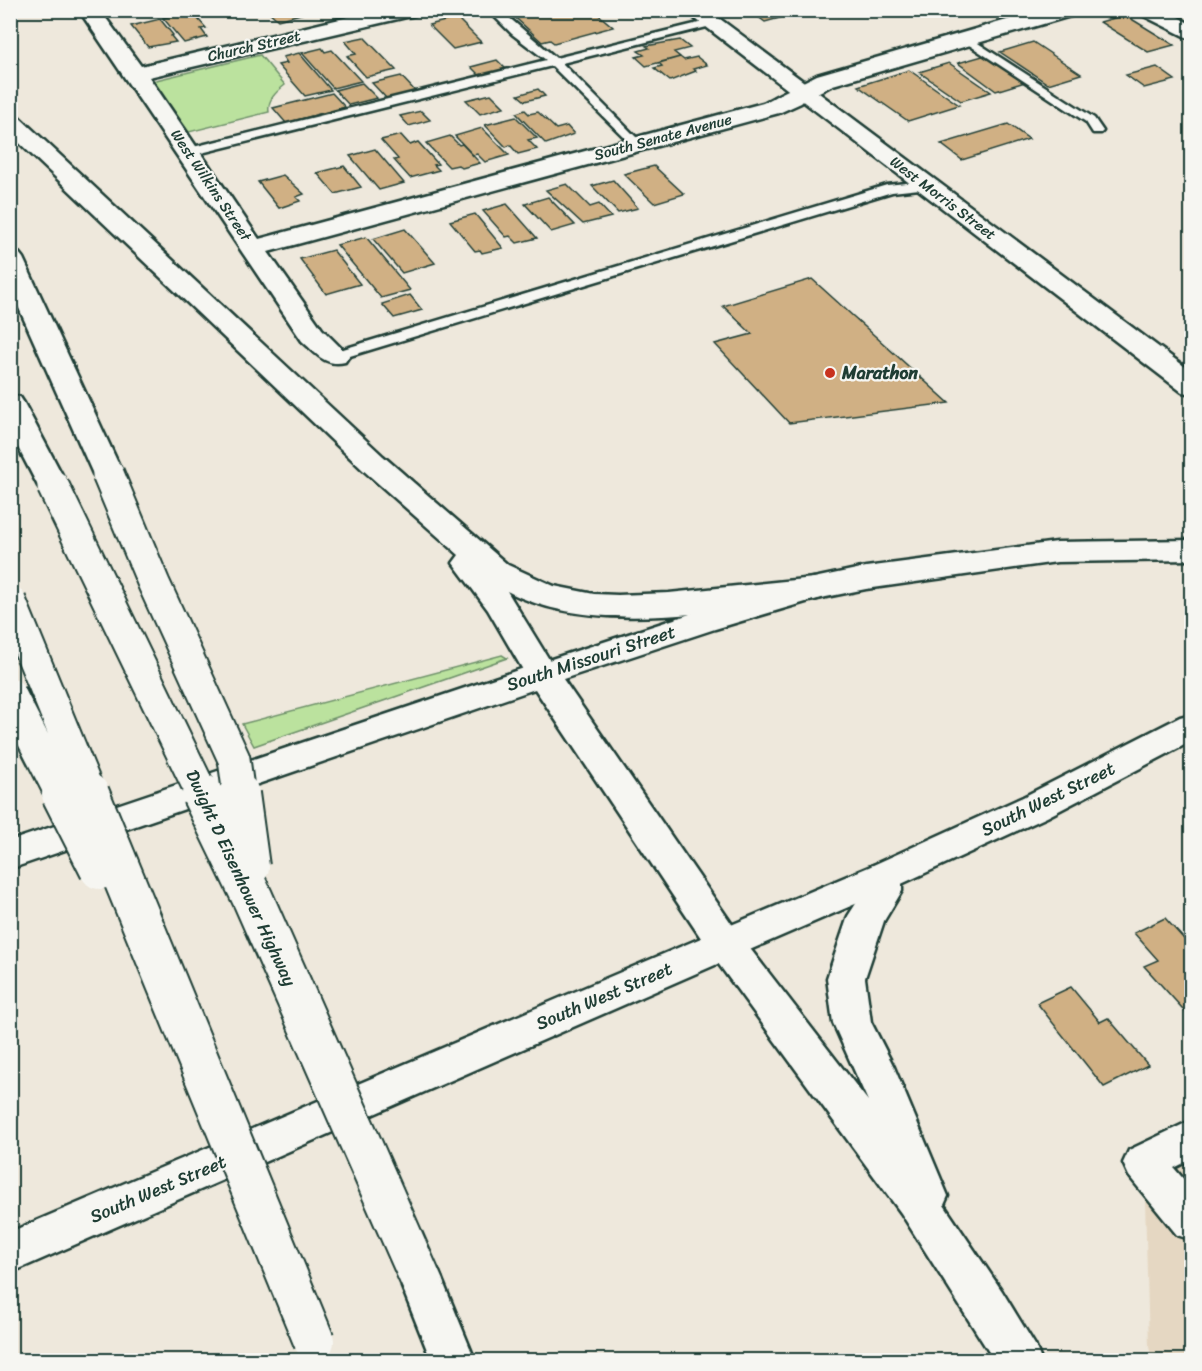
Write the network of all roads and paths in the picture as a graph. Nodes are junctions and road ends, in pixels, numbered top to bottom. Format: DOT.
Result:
graph roads {
  1 [pos="89,10"];
  2 [pos="407,10"];
  3 [pos="493,10"];
  4 [pos="1066,10"];
  5 [pos="1150,10"];
  6 [pos="703,17"];
  7 [pos="1191,34"];
  8 [pos="967,39"];
  9 [pos="555,63"];
  10 [pos="135,74"];
  11 [pos="801,92"];
  12 [pos="10,121"];
  13 [pos="1097,131"];
  14 [pos="637,144"];
  15 [pos="189,152"];
  16 [pos="925,185"];
  17 [pos="254,248"];
  18 [pos="10,258"];
  19 [pos="335,356"];
  20 [pos="1191,386"];
  21 [pos="10,403"];
  22 [pos="419,503"];
  23 [pos="1191,550"];
  24 [pos="814,589"];
  25 [pos="10,601"];
  26 [pos="542,674"];
  27 [pos="10,694"];
  28 [pos="1191,726"];
  29 [pos="10,855"];
  30 [pos="884,876"];
  31 [pos="253,899"];
  32 [pos="725,944"];
  33 [pos="208,1081"];
  34 [pos="1191,1138"];
  35 [pos="1191,1221"];
  36 [pos="948,1244"];
  37 [pos="10,1253"];
  38 [pos="317,1351"];
  39 [pos="453,1360"];
  40 [pos="1019,1360"];
  1 -- 10 [label="main road, West Wilkins Street"];
  2 -- 10 [label="main road, Church Street"];
  3 -- 9 [label="lane"];
  4 -- 8 [label="main road, South Senate Avenue"];
  5 -- 7 [label="main road"];
  6 -- 9 [label="lane"];
  6 -- 11 [label="main road, West Morris Street"];
  8 -- 11 [label="main road, South Senate Avenue"];
  8 -- 13 [label="lane"];
  9 -- 14 [label="lane"];
  9 -- 15 [label="lane"];
  10 -- 15 [label="main road, West Wilkins Street"];
  11 -- 14 [label="main road, South Senate Avenue"];
  11 -- 16 [label="main road, West Morris Street"];
  12 -- 22 [label="main road"];
  14 -- 17 [label="main road, South Senate Avenue"];
  15 -- 17 [label="main road, West Wilkins Street"];
  16 -- 19 [label="lane"];
  16 -- 20 [label="main road, West Morris Street"];
  17 -- 19 [label="main road, West Wilkins Street"];
  18 -- 31 [label="main road, bridge"];
  21 -- 31 [label="main road, Dwight D Eisenhower Highway, bridge"];
  22 -- 24 [label="main road"];
  22 -- 26 [label="main road"];
  23 -- 24 [label="main road, South Missouri Street"];
  24 -- 26 [label="main road, South Missouri Street"];
  25 -- 33 [label="main road, bridge"];
  26 -- 29 [label="main road, South Missouri Street"];
  26 -- 32 [label="main road"];
  27 -- 33 [label="main road, bridge"];
  28 -- 30 [label="main road, South West Street"];
  30 -- 32 [label="main road, South West Street"];
  30 -- 36 [label="main road"];
  31 -- 39 [label="main road, Dwight D Eisenhower Highway, bridge"];
  32 -- 36 [label="main road"];
  32 -- 37 [label="main road, South West Street"];
  33 -- 38 [label="main road, bridge"];
  34 -- 35 [label="main road"];
  36 -- 40 [label="main road"];
}
